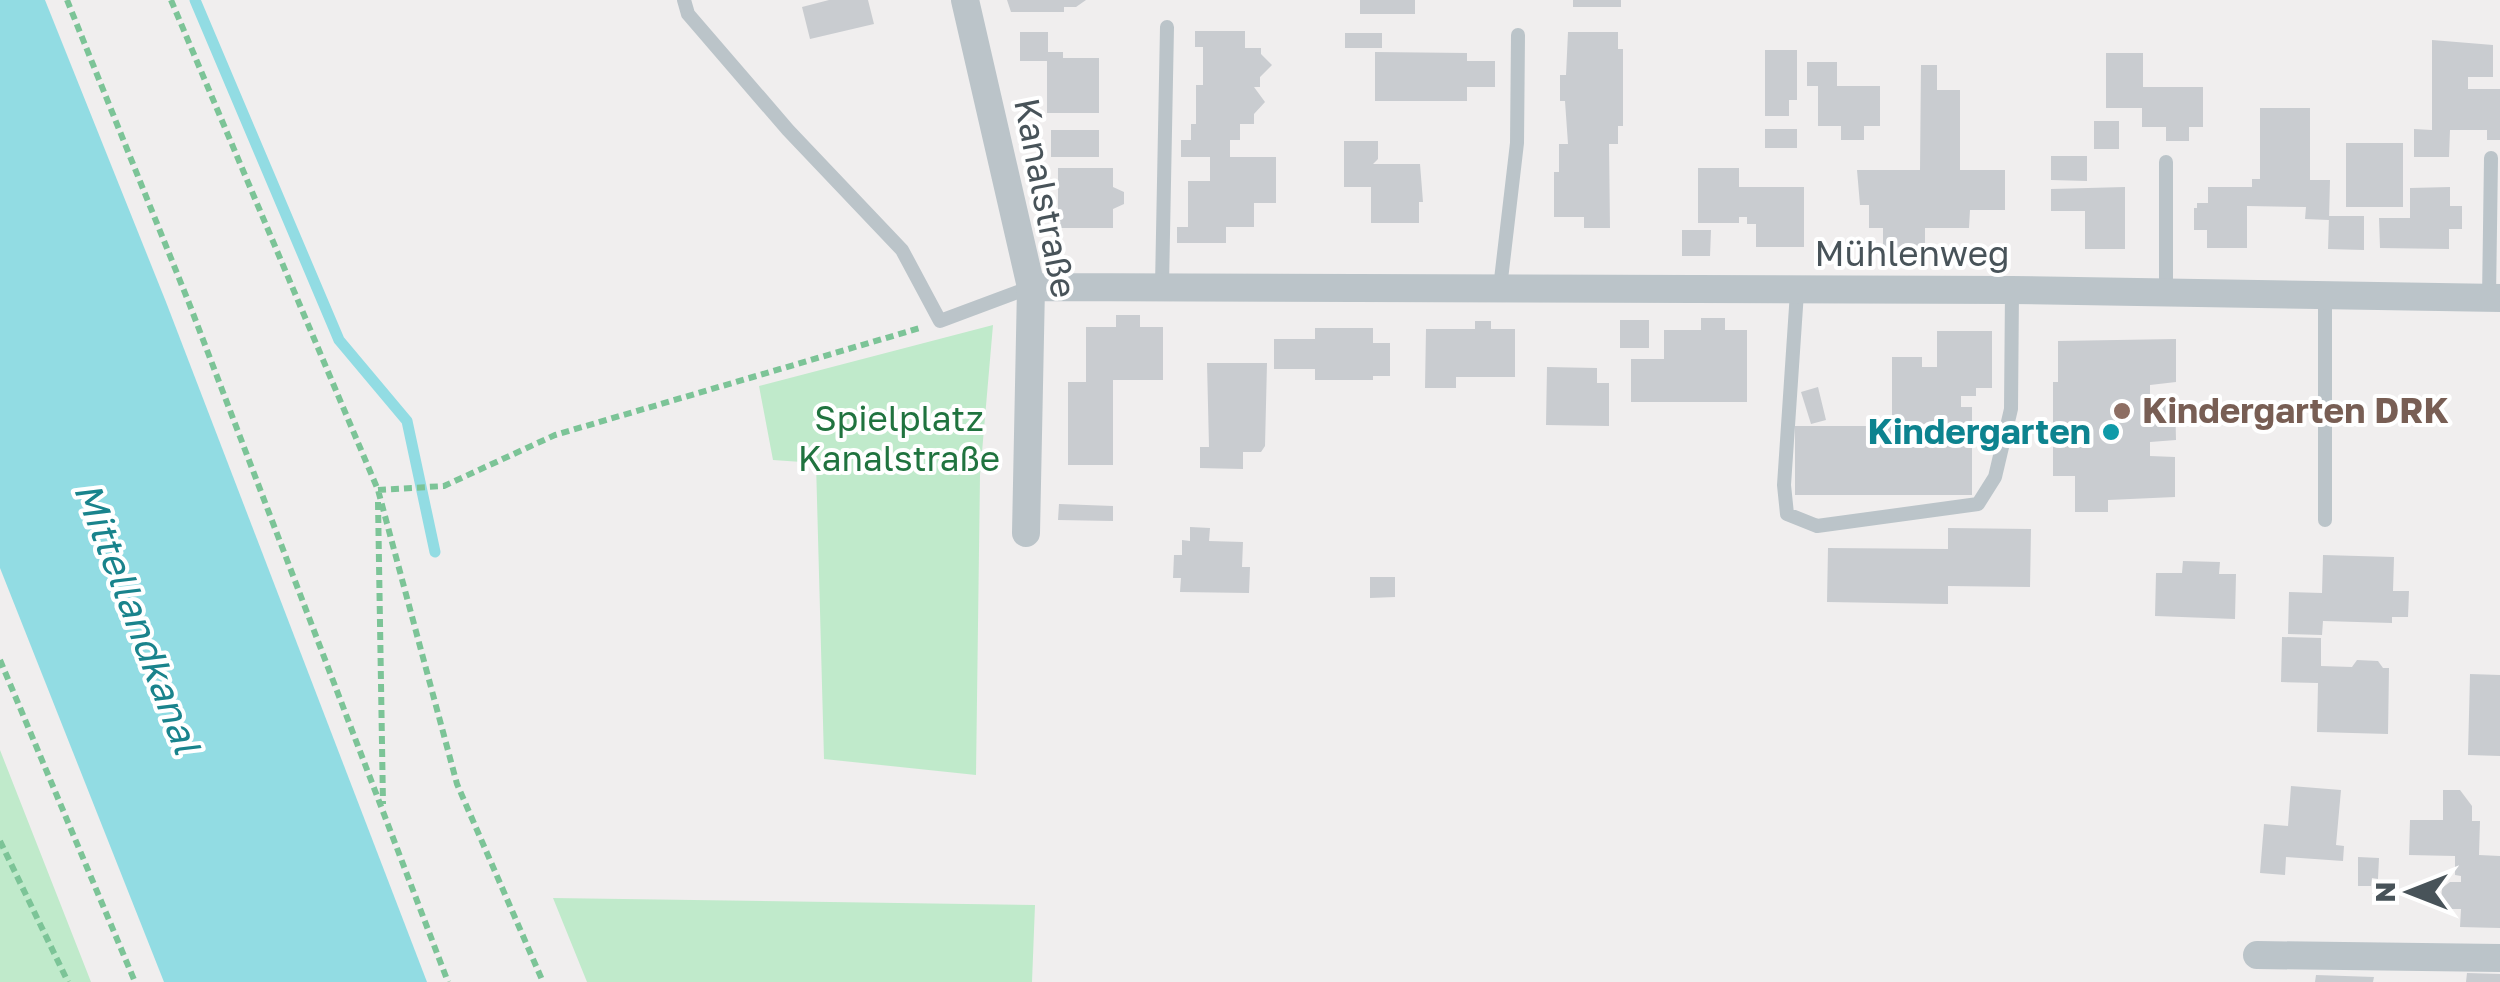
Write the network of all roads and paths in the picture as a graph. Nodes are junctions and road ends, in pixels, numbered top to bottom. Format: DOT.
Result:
graph roads {
  1 [pos="66,0"];
  2 [pos="171,0"];
  3 [pos="684,0"];
  4 [pos="965,0"];
  5 [pos="1167,27"];
  6 [pos="1518,35"];
  7 [pos="2491,158"];
  8 [pos="2166,162"];
  9 [pos="1162,286"];
  10 [pos="1031,288"];
  11 [pos="1500,288"];
  12 [pos="2012,290"];
  13 [pos="1796,292"];
  14 [pos="2166,293"];
  15 [pos="2325,295"];
  16 [pos="2495,298"];
  17 [pos="940,322"];
  18 [pos="378,490"];
  19 [pos="2325,520"];
  20 [pos="1026,533"];
  21 [pos="0,660"];
  22 [pos="383,810"];
  23 [pos="0,840"];
  24 [pos="2257,955"];
  25 [pos="2500,958"];
  26 [pos="68,982"];
  27 [pos="135,982"];
  28 [pos="448,982"];
  29 [pos="543,982"];
  1 -- 22 [label="path"];
  2 -- 18 [label="path"];
  3 -- 17 [label="lane"];
  4 -- 10 [label="street, Kanalstraße"];
  5 -- 9 [label="lane"];
  6 -- 11 [label="lane"];
  7 -- 16 [label="lane"];
  8 -- 14 [label="lane"];
  9 -- 10 [label="street, Mühlenweg"];
  9 -- 11 [label="street, Mühlenweg"];
  10 -- 17 [label="lane"];
  10 -- 20 [label="street, Kanalstraße"];
  11 -- 13 [label="street, Mühlenweg"];
  12 -- 13 [label="street, Mühlenweg"];
  12 -- 13 [label="lane"];
  12 -- 14 [label="street, Mühlenweg"];
  14 -- 15 [label="street, Mühlenweg"];
  15 -- 16 [label="street, Mühlenweg"];
  15 -- 19 [label="lane"];
  17 -- 18 [label="path"];
  18 -- 22 [label="path"];
  18 -- 29 [label="path"];
  21 -- 27 [label="path"];
  22 -- 28 [label="path"];
  23 -- 26 [label="path"];
  24 -- 25 [label="street"];
}
